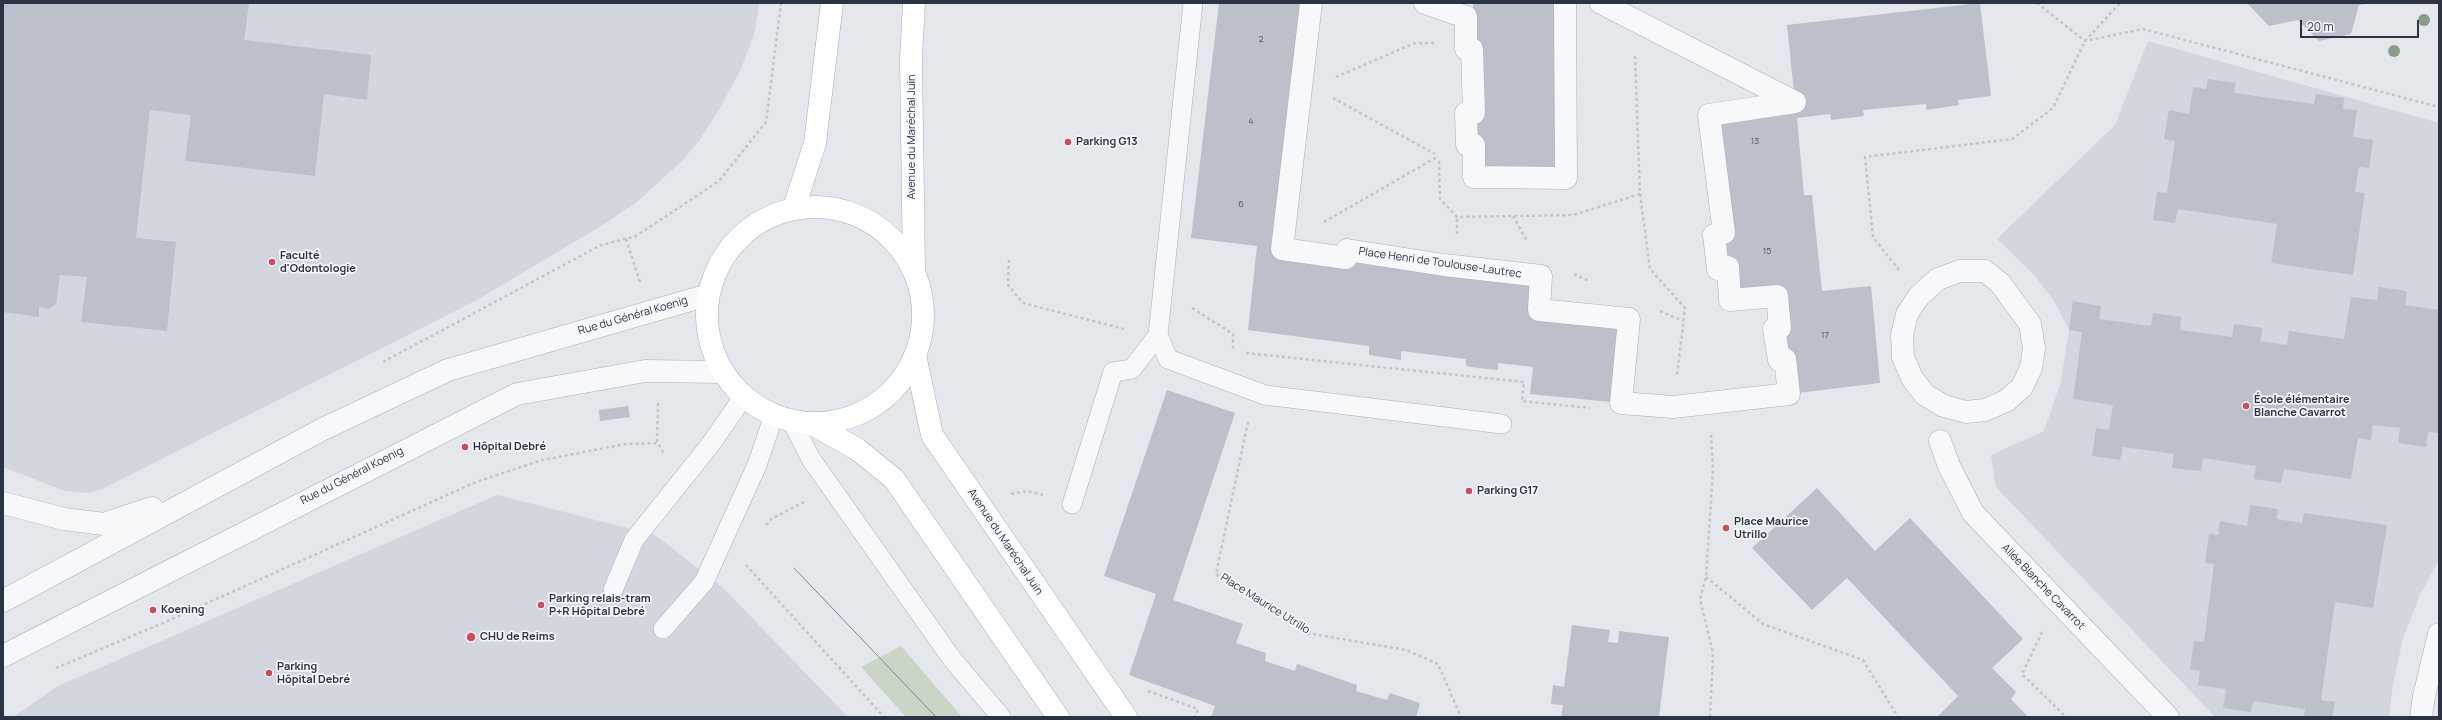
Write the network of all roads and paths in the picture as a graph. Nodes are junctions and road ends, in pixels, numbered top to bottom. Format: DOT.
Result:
graph roads {
  1 [pos="781,3"];
  2 [pos="832,3"];
  3 [pos="914,3"];
  4 [pos="1193,3"];
  5 [pos="1311,3"];
  6 [pos="1425,3"];
  7 [pos="1565,3"];
  8 [pos="1601,3"];
  9 [pos="2037,3"];
  10 [pos="2120,3"];
  11 [pos="1633,20"];
  12 [pos="1428,39"];
  13 [pos="2085,41"];
  14 [pos="1334,77"];
  15 [pos="1326,94"];
  16 [pos="2439,107"];
  17 [pos="794,208"];
  18 [pos="1513,216"];
  19 [pos="1457,217"];
  20 [pos="1317,226"];
  21 [pos="1457,237"];
  22 [pos="1531,245"];
  23 [pos="1009,260"];
  24 [pos="914,271"];
  25 [pos="1572,273"];
  26 [pos="1593,282"];
  27 [pos="708,295"];
  28 [pos="1919,296"];
  29 [pos="1656,309"];
  30 [pos="1683,321"];
  31 [pos="1158,335"];
  32 [pos="915,355"];
  33 [pos="382,363"];
  34 [pos="723,372"];
  35 [pos="1255,391"];
  36 [pos="744,396"];
  37 [pos="1673,407"];
  38 [pos="791,419"];
  39 [pos="1502,424"];
  40 [pos="1940,441"];
  41 [pos="658,443"];
  42 [pos="832,488"];
  43 [pos="208,489"];
  44 [pos="976,500"];
  45 [pos="3,503"];
  46 [pos="1072,504"];
  47 [pos="761,529"];
  48 [pos="723,541"];
  49 [pos="613,590"];
  50 [pos="3,601"];
  51 [pos="2057,601"];
  52 [pos="663,629"];
  53 [pos="2439,634"];
  54 [pos="3,656"];
  55 [pos="51,670"];
  56 [pos="884,717"];
  57 [pos="1001,717"];
  58 [pos="1058,717"];
  59 [pos="1126,717"];
  60 [pos="1461,717"];
  61 [pos="1710,717"];
  62 [pos="1898,717"];
  63 [pos="2066,717"];
  64 [pos="2168,717"];
  65 [pos="2421,717"];
  1 -- 33 [label="path"];
  2 -- 17 [label="main road"];
  3 -- 24 [label="main road, Avenue du Maréchal Juin"];
  4 -- 31 [label="lane"];
  5 -- 37 [label="street, Place Henri de Toulouse-Lautrec"];
  6 -- 7 [label="street"];
  8 -- 11 [label="street, Place Henri de Toulouse-Lautrec"];
  9 -- 13 [label="path"];
  10 -- 13 [label="path"];
  11 -- 30 [label="path"];
  11 -- 37 [label="street, Place Henri de Toulouse-Lautrec"];
  12 -- 14 [label="path"];
  13 -- 16 [label="path"];
  13 -- 28 [label="path"];
  15 -- 20 [label="path"];
  17 -- 24 [label="main road"];
  17 -- 27 [label="main road"];
  18 -- 22 [label="path"];
  19 -- 21 [label="path"];
  23 -- 31 [label="path"];
  24 -- 32 [label="main road"];
  25 -- 26 [label="path"];
  27 -- 34 [label="main road"];
  27 -- 43 [label="street, Rue du Général Koenig"];
  28 -- 28 [label="street"];
  29 -- 30 [label="path"];
  30 -- 37 [label="path"];
  31 -- 35 [label="lane"];
  31 -- 46 [label="lane"];
  32 -- 38 [label="main road"];
  32 -- 44 [label="main road, Avenue du Maréchal Juin"];
  34 -- 36 [label="main road"];
  34 -- 54 [label="street, Rue du Général Koenig"];
  35 -- 39 [label="lane"];
  35 -- 60 [label="path, Place Maurice Utrillo"];
  36 -- 38 [label="main road"];
  36 -- 49 [label="lane"];
  38 -- 42 [label="lane"];
  38 -- 48 [label="lane"];
  38 -- 58 [label="main road"];
  40 -- 51 [label="street, Allée Blanche Cavarrot"];
  41 -- 55 [label="path"];
  42 -- 47 [label="path"];
  42 -- 57 [label="lane"];
  43 -- 45 [label="street, Rue du Général Koenig"];
  43 -- 50 [label="street, Rue du Général Koenig"];
  44 -- 46 [label="path"];
  44 -- 59 [label="main road, Avenue du Maréchal Juin"];
  48 -- 52 [label="lane"];
  48 -- 56 [label="path"];
  51 -- 63 [label="path"];
  51 -- 64 [label="street, Allée Blanche Cavarrot"];
  53 -- 65 [label="street"];
  61 -- 62 [label="path"];
}
